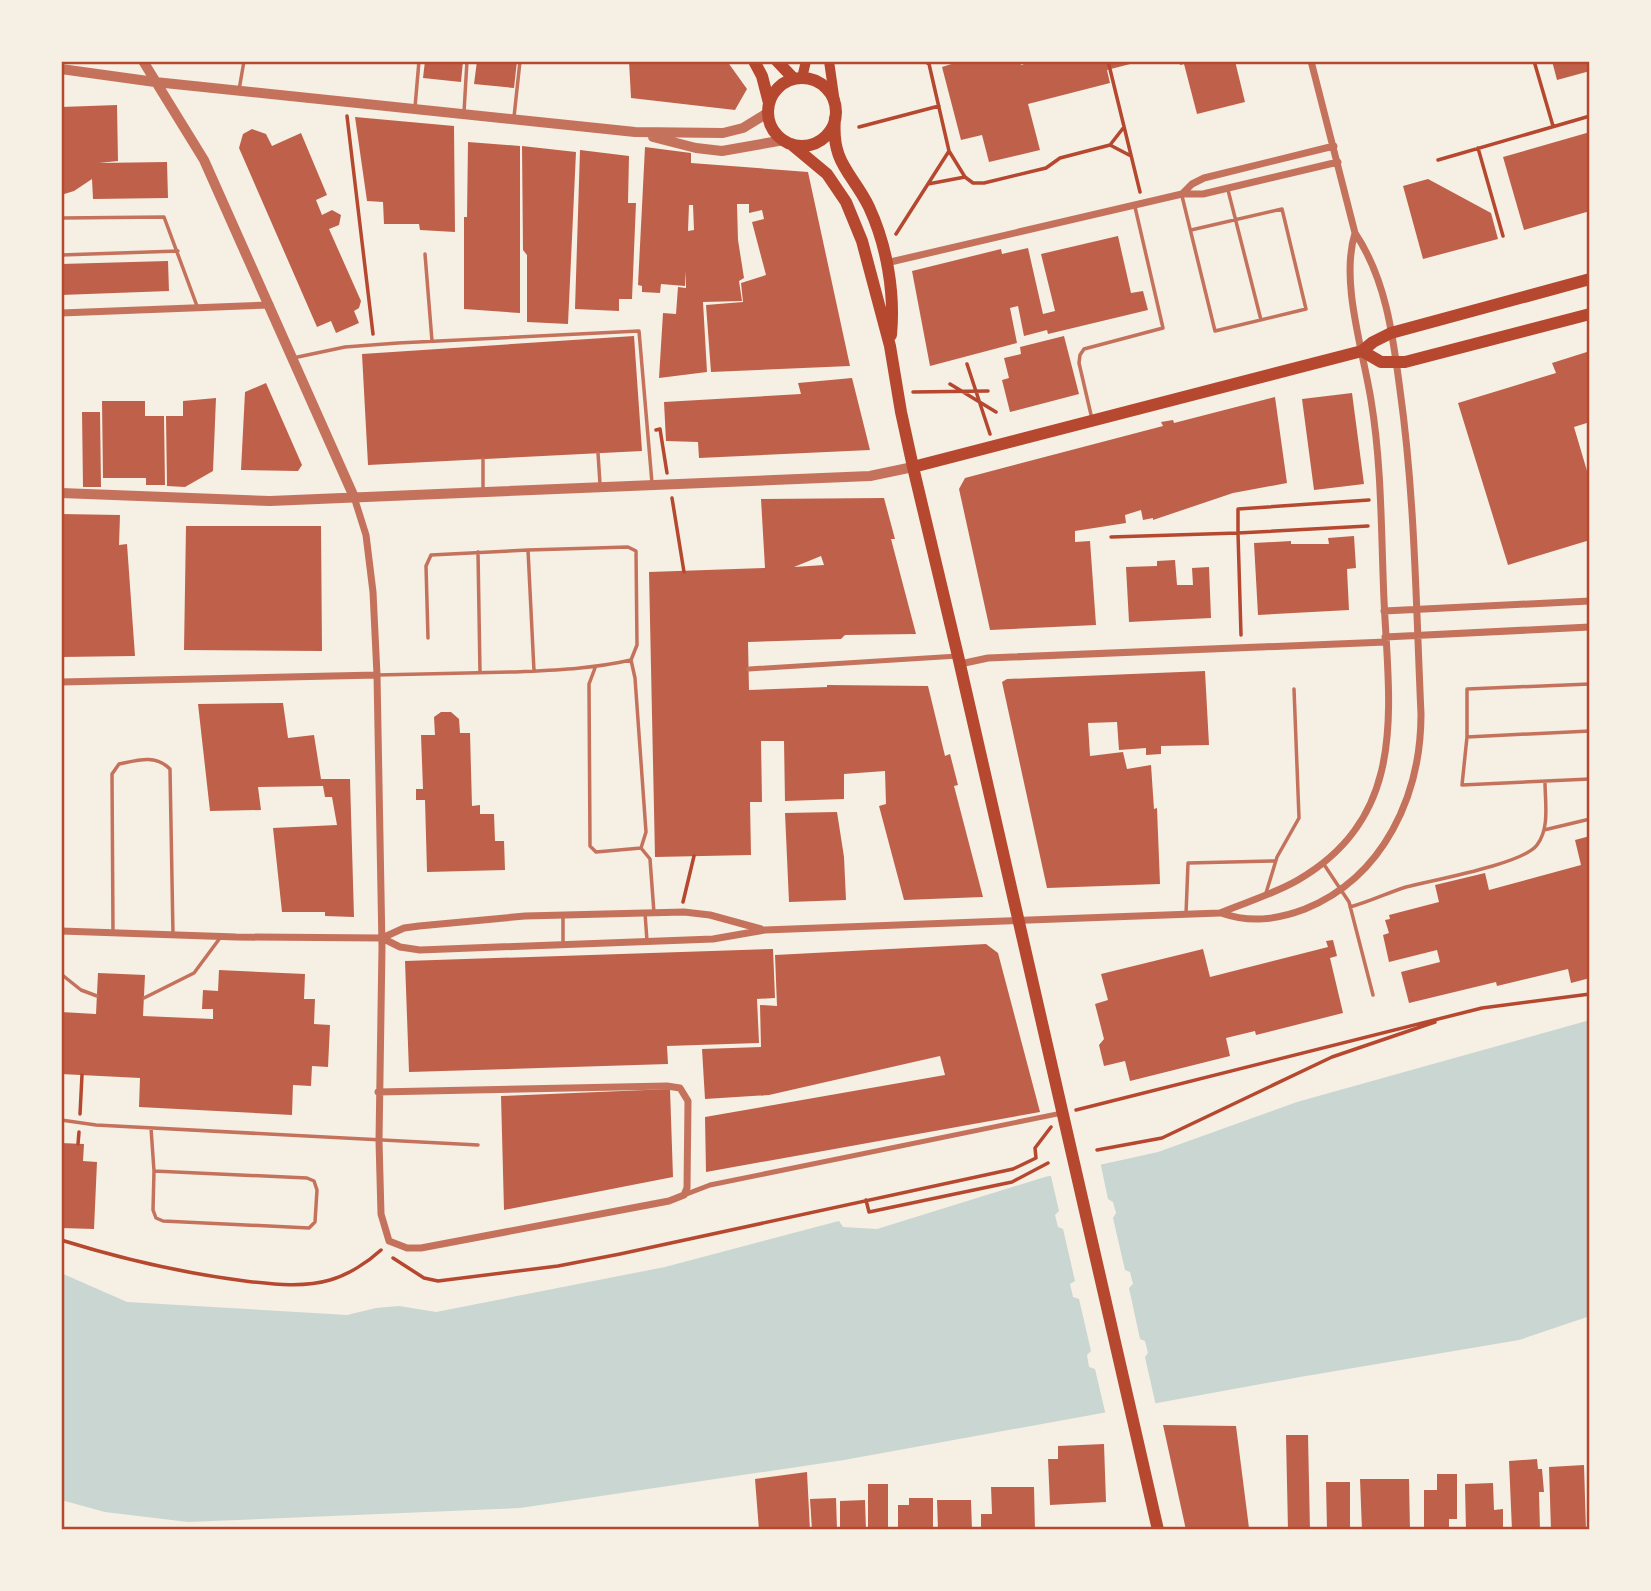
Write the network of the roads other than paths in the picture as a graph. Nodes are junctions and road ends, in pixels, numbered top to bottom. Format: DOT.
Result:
graph roads {
  1 [pos="135,61"];
  2 [pos="143,61"];
  3 [pos="244,61"];
  4 [pos="419,61"];
  5 [pos="467,61"];
  6 [pos="520,61"];
  7 [pos="754,61"];
  8 [pos="777,61"];
  9 [pos="806,61"];
  10 [pos="829,61"];
  11 [pos="1311,61"];
  12 [pos="61,69"];
  13 [pos="798,79"];
  14 [pos="155,82"];
  15 [pos="239,90"];
  16 [pos="835,103"];
  17 [pos="415,109"];
  18 [pos="769,109"];
  19 [pos="464,114"];
  20 [pos="835,118"];
  21 [pos="513,119"];
  22 [pos="635,132"];
  23 [pos="787,142"];
  24 [pos="1335,146"];
  25 [pos="1338,162"];
  26 [pos="1228,189"];
  27 [pos="1182,194"];
  28 [pos="1138,204"];
  29 [pos="61,218"];
  30 [pos="1236,220"];
  31 [pos="1191,230"];
  32 [pos="1355,233"];
  33 [pos="178,251"];
  34 [pos="425,254"];
  35 [pos="61,255"];
  36 [pos="886,263"];
  37 [pos="1590,279"];
  38 [pos="270,305"];
  39 [pos="198,308"];
  40 [pos="61,313"];
  41 [pos="1590,314"];
  42 [pos="1261,320"];
  43 [pos="1391,333"];
  44 [pos="432,341"];
  45 [pos="890,346"];
  46 [pos="1362,351"];
  47 [pos="293,358"];
  48 [pos="1396,363"];
  49 [pos="1092,421"];
  50 [pos="598,453"];
  51 [pos="483,459"];
  52 [pos="913,467"];
  53 [pos="652,485"];
  54 [pos="600,486"];
  55 [pos="483,492"];
  56 [pos="61,493"];
  57 [pos="354,497"];
  58 [pos="528,550"];
  59 [pos="478,552"];
  60 [pos="1590,601"];
  61 [pos="1417,609"];
  62 [pos="1384,611"];
  63 [pos="1590,627"];
  64 [pos="1418,635"];
  65 [pos="428,638"];
  66 [pos="1385,639"];
  67 [pos="631,660"];
  68 [pos="959,660"];
  69 [pos="596,668"];
  70 [pos="749,669"];
  71 [pos="534,671"];
  72 [pos="481,673"];
  73 [pos="377,675"];
  74 [pos="61,682"];
  75 [pos="1590,684"];
  76 [pos="1294,689"];
  77 [pos="1590,731"];
  78 [pos="1468,737"];
  79 [pos="1590,779"];
  80 [pos="1545,782"];
  81 [pos="1590,819"];
  82 [pos="1544,830"];
  83 [pos="640,848"];
  84 [pos="1276,860"];
  85 [pos="1323,863"];
  86 [pos="1341,890"];
  87 [pos="1265,895"];
  88 [pos="1350,907"];
  89 [pos="1220,912"];
  90 [pos="649,913"];
  91 [pos="1186,914"];
  92 [pos="563,916"];
  93 [pos="1018,922"];
  94 [pos="765,930"];
  95 [pos="61,931"];
  96 [pos="113,933"];
  97 [pos="173,935"];
  98 [pos="221,937"];
  99 [pos="382,938"];
  100 [pos="647,941"];
  101 [pos="563,944"];
  102 [pos="61,974"];
  103 [pos="1373,995"];
  104 [pos="97,996"];
  105 [pos="144,998"];
  106 [pos="378,1092"];
  107 [pos="1062,1113"];
  108 [pos="61,1120"];
  109 [pos="151,1128"];
  110 [pos="379,1141"];
  111 [pos="478,1145"];
  112 [pos="154,1171"];
  113 [pos="684,1195"];
  114 [pos="1158,1530"];
  1 -- 14 [label="street"];
  2 -- 14 [label="street"];
  3 -- 15 [label="lane"];
  4 -- 17 [label="lane"];
  5 -- 19 [label="lane"];
  6 -- 21 [label="lane"];
  7 -- 18 [label="main road"];
  8 -- 13 [label="main road"];
  9 -- 13 [label="main road"];
  10 -- 16 [label="main road"];
  11 -- 24 [label="street"];
  12 -- 14 [label="street"];
  13 -- 16 [label="main road"];
  13 -- 18 [label="main road"];
  14 -- 15 [label="street"];
  14 -- 38 [label="street"];
  15 -- 17 [label="street"];
  16 -- 20 [label="main road"];
  17 -- 19 [label="street"];
  18 -- 22 [label="street"];
  18 -- 23 [label="main road"];
  19 -- 21 [label="street"];
  20 -- 23 [label="main road"];
  20 -- 36 [label="main road"];
  21 -- 22 [label="street"];
  22 -- 23 [label="street"];
  23 -- 45 [label="main road"];
  24 -- 25 [label="street"];
  24 -- 27 [label="street"];
  25 -- 26 [label="street"];
  25 -- 32 [label="street"];
  26 -- 27 [label="street"];
  26 -- 30 [label="lane"];
  27 -- 28 [label="street"];
  27 -- 31 [label="lane"];
  28 -- 36 [label="street"];
  28 -- 49 [label="lane"];
  29 -- 33 [label="lane"];
  30 -- 31 [label="lane"];
  30 -- 42 [label="lane"];
  30 -- 42 [label="lane"];
  31 -- 42 [label="lane"];
  32 -- 43 [label="street"];
  32 -- 46 [label="street"];
  33 -- 35 [label="lane"];
  33 -- 39 [label="lane"];
  34 -- 44 [label="lane"];
  36 -- 45 [label="main road"];
  37 -- 43 [label="main road"];
  38 -- 39 [label="street"];
  38 -- 47 [label="street"];
  39 -- 40 [label="street"];
  41 -- 48 [label="main road"];
  43 -- 46 [label="main road"];
  43 -- 48 [label="street"];
  44 -- 47 [label="lane"];
  44 -- 53 [label="lane"];
  45 -- 52 [label="main road"];
  46 -- 48 [label="main road"];
  46 -- 49 [label="main road"];
  46 -- 62 [label="street"];
  47 -- 57 [label="street"];
  48 -- 61 [label="street"];
  49 -- 52 [label="main road"];
  50 -- 54 [label="lane"];
  51 -- 55 [label="lane"];
  52 -- 53 [label="street"];
  52 -- 68 [label="main road"];
  53 -- 54 [label="street"];
  54 -- 55 [label="street"];
  55 -- 57 [label="street"];
  56 -- 57 [label="street"];
  57 -- 73 [label="street"];
  58 -- 59 [label="lane"];
  58 -- 67 [label="lane"];
  58 -- 71 [label="lane"];
  59 -- 65 [label="lane"];
  59 -- 72 [label="lane"];
  60 -- 61 [label="street"];
  61 -- 62 [label="street"];
  61 -- 64 [label="street"];
  62 -- 66 [label="street"];
  63 -- 64 [label="street"];
  64 -- 66 [label="street"];
  64 -- 86 [label="street"];
  66 -- 68 [label="street"];
  66 -- 85 [label="street"];
  67 -- 69 [label="lane"];
  67 -- 83 [label="lane"];
  68 -- 70 [label="street"];
  68 -- 93 [label="main road"];
  69 -- 71 [label="lane"];
  69 -- 83 [label="lane"];
  71 -- 72 [label="lane"];
  72 -- 73 [label="lane"];
  73 -- 74 [label="street"];
  73 -- 99 [label="street"];
  75 -- 78 [label="lane"];
  76 -- 84 [label="lane"];
  77 -- 78 [label="lane"];
  78 -- 80 [label="lane"];
  79 -- 80 [label="lane"];
  80 -- 82 [label="lane"];
  81 -- 82 [label="lane"];
  82 -- 88 [label="lane"];
  83 -- 90 [label="lane"];
  84 -- 87 [label="lane"];
  84 -- 91 [label="lane"];
  85 -- 86 [label="lane"];
  85 -- 87 [label="street"];
  86 -- 88 [label="lane"];
  86 -- 89 [label="street"];
  87 -- 89 [label="street"];
  88 -- 103 [label="lane"];
  89 -- 91 [label="street"];
  90 -- 92 [label="street"];
  90 -- 94 [label="street"];
  90 -- 100 [label="lane"];
  91 -- 93 [label="street"];
  92 -- 99 [label="street"];
  92 -- 101 [label="lane"];
  93 -- 94 [label="street"];
  93 -- 107 [label="main road"];
  94 -- 100 [label="street"];
  95 -- 96 [label="street"];
  96 -- 97 [label="street"];
  96 -- 97 [label="lane"];
  97 -- 98 [label="street"];
  98 -- 99 [label="street"];
  98 -- 105 [label="lane"];
  99 -- 101 [label="street"];
  99 -- 106 [label="street"];
  100 -- 101 [label="street"];
  102 -- 104 [label="lane"];
  106 -- 110 [label="street"];
  106 -- 113 [label="street"];
  107 -- 113 [label="street"];
  107 -- 114 [label="main road"];
  108 -- 109 [label="lane"];
  109 -- 110 [label="lane"];
  109 -- 112 [label="lane"];
  110 -- 111 [label="lane"];
  110 -- 113 [label="street"];
  112 -- 112 [label="lane"];
}
